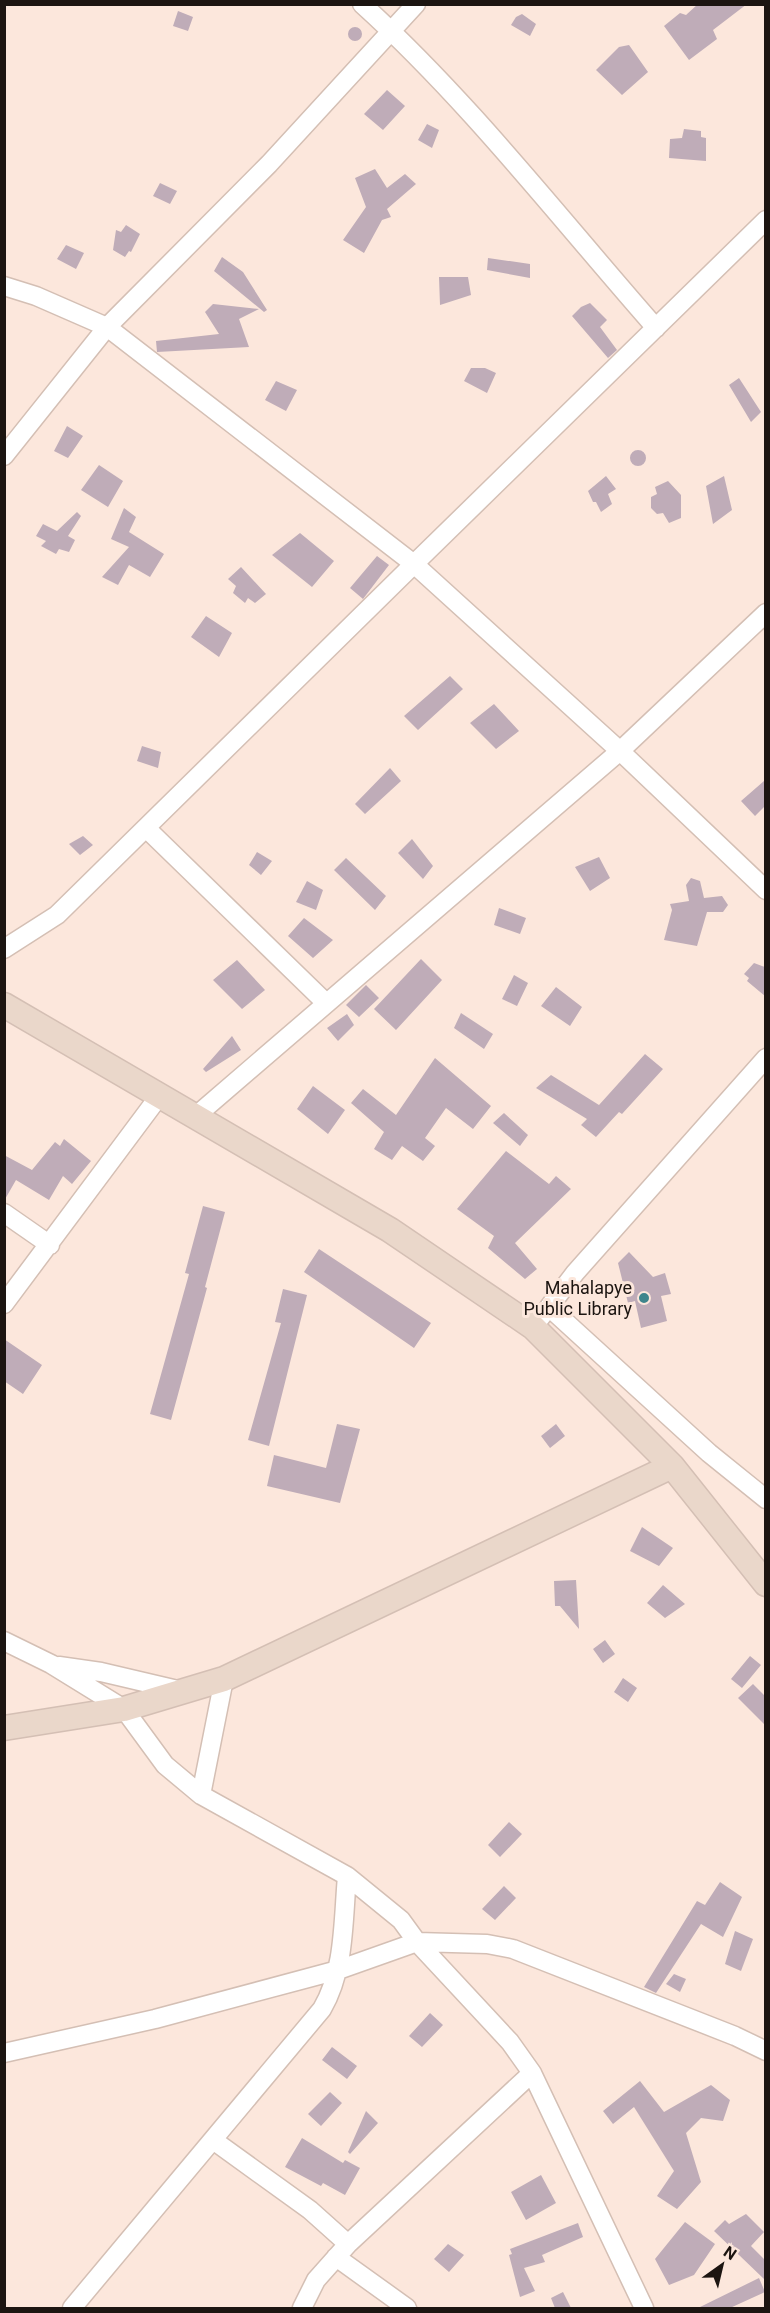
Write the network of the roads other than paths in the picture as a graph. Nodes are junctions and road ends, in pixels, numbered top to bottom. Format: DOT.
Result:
graph roads {
  1 [pos="363,4"];
  2 [pos="416,4"];
  3 [pos="391,30"];
  4 [pos="765,220"];
  5 [pos="4,286"];
  6 [pos="107,327"];
  7 [pos="656,328"];
  8 [pos="4,456"];
  9 [pos="414,564"];
  10 [pos="765,613"];
  11 [pos="620,752"];
  12 [pos="146,828"];
  13 [pos="765,890"];
  14 [pos="6,945"];
  15 [pos="325,1002"];
  16 [pos="4,1005"];
  17 [pos="765,1058"];
  18 [pos="160,1095"];
  19 [pos="197,1115"];
  20 [pos="4,1213"];
  21 [pos="50,1245"];
  22 [pos="4,1304"];
  23 [pos="549,1307"];
  24 [pos="533,1327"];
  25 [pos="672,1466"];
  26 [pos="765,1499"];
  27 [pos="765,1584"];
  28 [pos="4,1641"];
  29 [pos="51,1664"];
  30 [pos="224,1679"];
  31 [pos="185,1692"];
  32 [pos="124,1709"];
  33 [pos="4,1728"];
  34 [pos="201,1795"];
  35 [pos="347,1876"];
  36 [pos="417,1942"];
  37 [pos="338,1970"];
  38 [pos="765,2051"];
  39 [pos="4,2053"];
  40 [pos="532,2073"];
  41 [pos="213,2140"];
  42 [pos="342,2251"];
  43 [pos="72,2308"];
  44 [pos="302,2308"];
  45 [pos="407,2308"];
  46 [pos="644,2308"];
  1 -- 3 [label="street"];
  2 -- 3 [label="street"];
  3 -- 6 [label="street"];
  3 -- 7 [label="street"];
  4 -- 7 [label="street"];
  5 -- 6 [label="street"];
  6 -- 8 [label="street"];
  6 -- 9 [label="street"];
  7 -- 9 [label="street"];
  9 -- 11 [label="street"];
  9 -- 12 [label="street"];
  10 -- 11 [label="street"];
  11 -- 13 [label="street"];
  11 -- 15 [label="street"];
  12 -- 14 [label="street"];
  12 -- 15 [label="street"];
  15 -- 19 [label="street"];
  16 -- 18 [label="main road"];
  17 -- 23 [label="street"];
  18 -- 19 [label="main road"];
  18 -- 21 [label="street"];
  19 -- 24 [label="main road"];
  20 -- 21 [label="street"];
  21 -- 22 [label="street"];
  23 -- 24 [label="street"];
  23 -- 26 [label="street"];
  24 -- 25 [label="main road"];
  25 -- 27 [label="main road"];
  25 -- 30 [label="main road"];
  28 -- 29 [label="street"];
  29 -- 31 [label="street"];
  29 -- 32 [label="street"];
  30 -- 31 [label="main road"];
  30 -- 34 [label="street"];
  31 -- 32 [label="main road"];
  32 -- 33 [label="main road"];
  32 -- 34 [label="street"];
  34 -- 35 [label="street"];
  35 -- 36 [label="street"];
  35 -- 37 [label="street"];
  36 -- 37 [label="street"];
  36 -- 38 [label="street"];
  36 -- 40 [label="street"];
  37 -- 39 [label="street"];
  37 -- 41 [label="street"];
  40 -- 42 [label="street"];
  40 -- 46 [label="street"];
  41 -- 42 [label="street"];
  41 -- 43 [label="street"];
  42 -- 44 [label="street"];
  42 -- 45 [label="street"];
}
